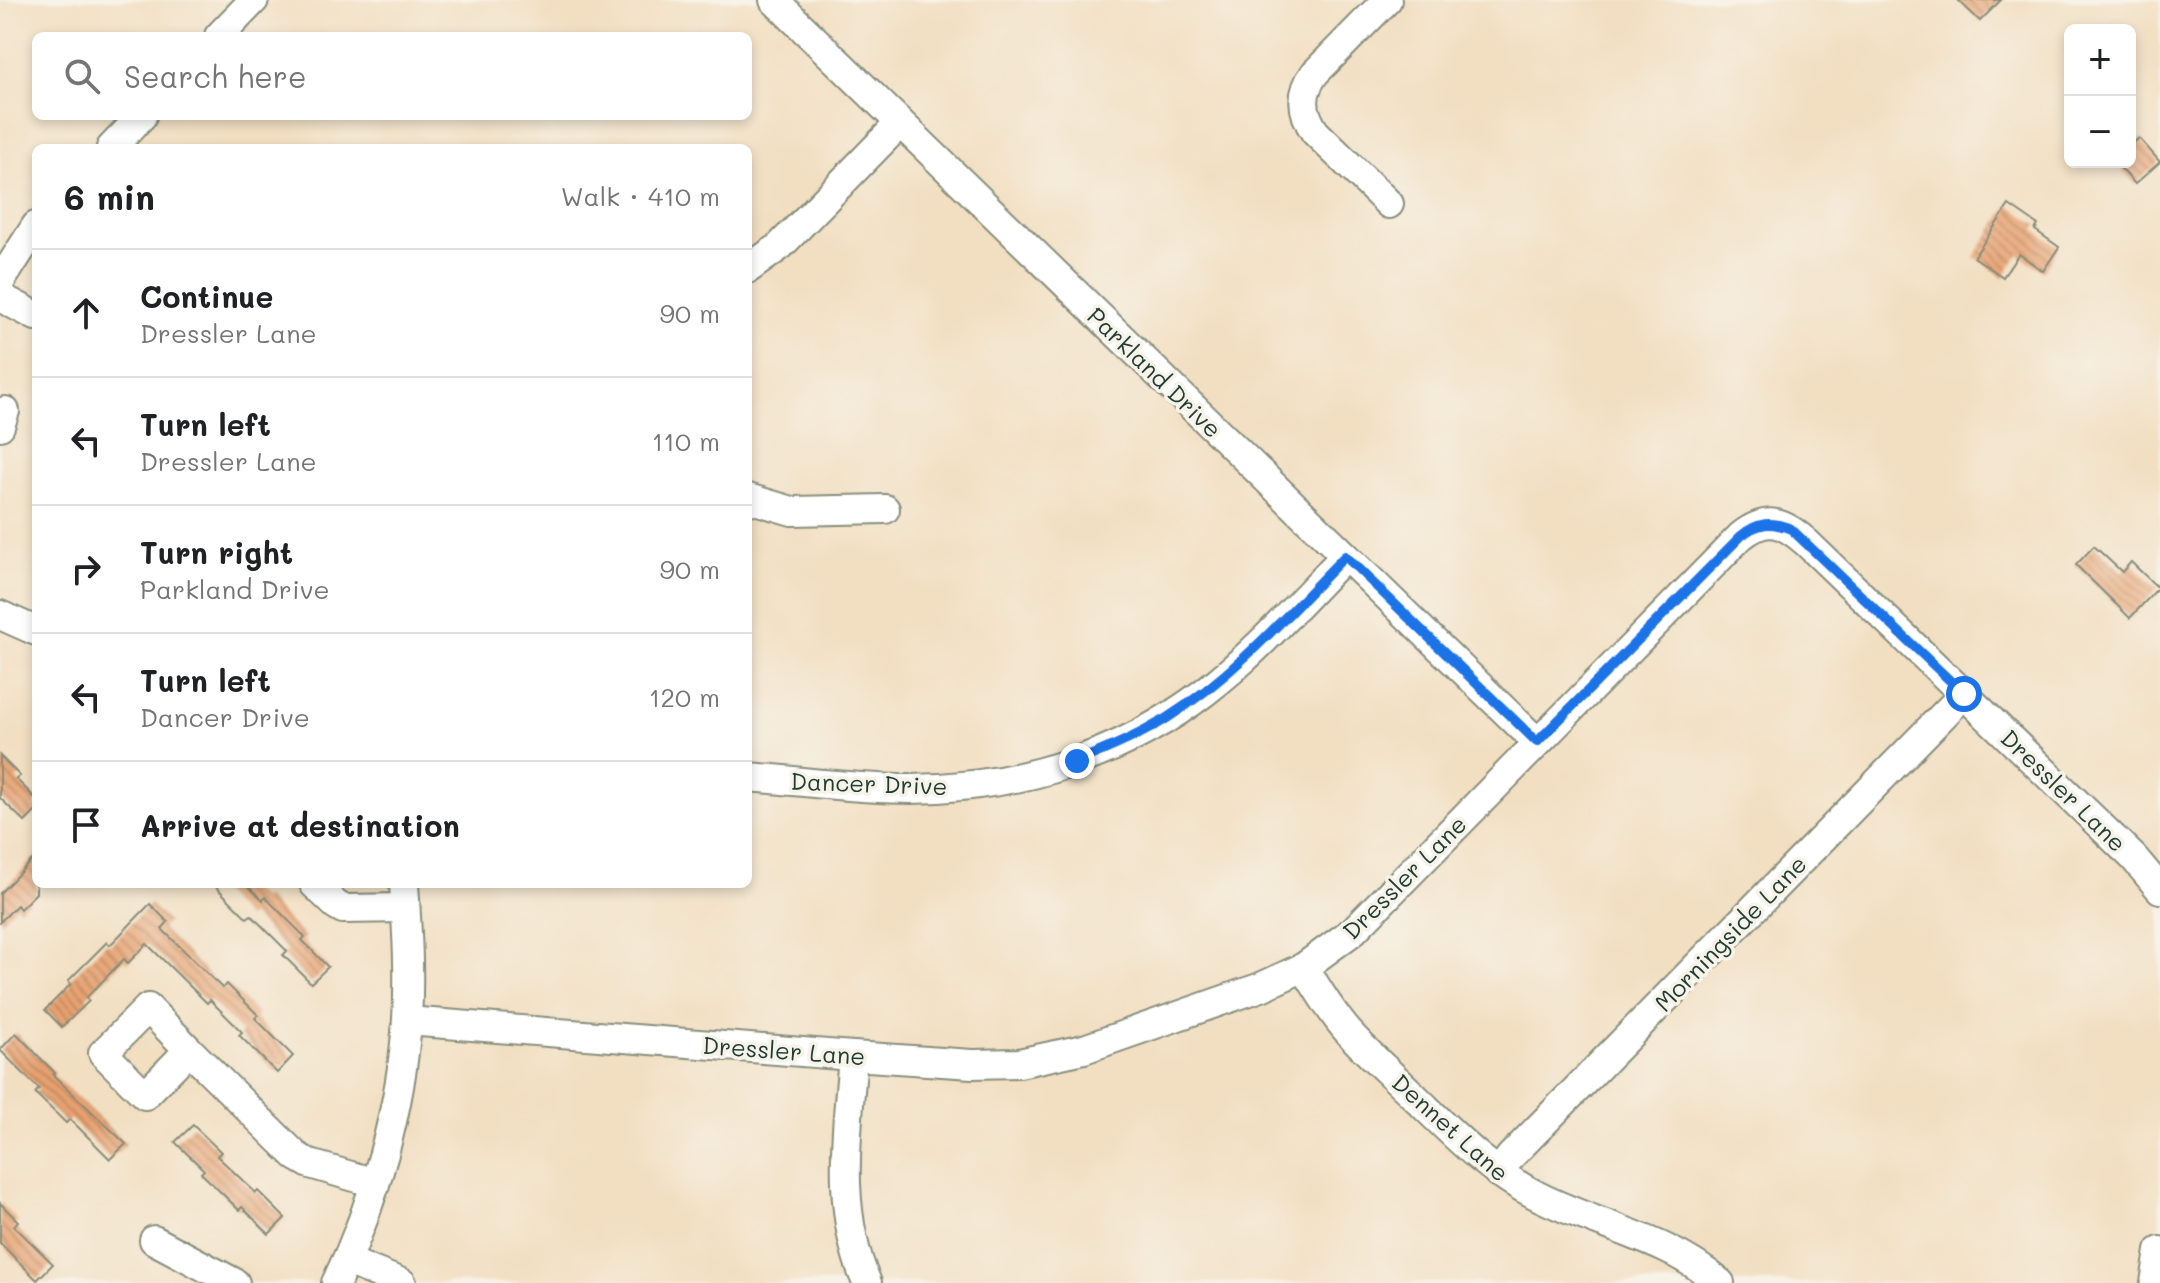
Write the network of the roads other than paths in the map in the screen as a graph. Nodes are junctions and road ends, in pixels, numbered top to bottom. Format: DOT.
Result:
graph roads {
  1 [pos="254,0"];
  2 [pos="774,0"];
  3 [pos="1387,0"];
  4 [pos="223,32"];
  5 [pos="138,120"];
  6 [pos="900,123"];
  7 [pos="115,144"];
  8 [pos="1389,204"];
  9 [pos="32,232"];
  10 [pos="752,266"];
  11 [pos="0,282"];
  12 [pos="0,297"];
  13 [pos="32,314"];
  14 [pos="752,499"];
  15 [pos="885,509"];
  16 [pos="1345,556"];
  17 [pos="0,615"];
  18 [pos="32,629"];
  19 [pos="1964,694"];
  20 [pos="1537,742"];
  21 [pos="752,777"];
  22 [pos="318,888"];
  23 [pos="2160,889"];
  24 [pos="405,896"];
  25 [pos="1304,967"];
  26 [pos="407,1021"];
  27 [pos="189,1050"];
  28 [pos="853,1056"];
  29 [pos="1498,1173"];
  30 [pos="375,1183"];
  31 [pos="154,1240"];
  32 [pos="2160,1251"];
  33 [pos="341,1272"];
  34 [pos="235,1283"];
  35 [pos="402,1283"];
  36 [pos="867,1283"];
  37 [pos="1720,1283"];
  38 [pos="2155,1283"];
  1 -- 4 [label="street"];
  2 -- 6 [label="street, Parkland Drive"];
  3 -- 8 [label="street"];
  5 -- 7 [label="street"];
  6 -- 10 [label="street"];
  6 -- 16 [label="street, Parkland Drive"];
  9 -- 11 [label="street"];
  12 -- 13 [label="street"];
  14 -- 15 [label="street"];
  16 -- 20 [label="street, Parkland Drive"];
  16 -- 21 [label="street, Dancer Drive"];
  17 -- 18 [label="street"];
  19 -- 20 [label="street, Dressler Lane"];
  19 -- 23 [label="street, Dressler Lane"];
  19 -- 29 [label="street, Morningside Lane"];
  20 -- 25 [label="street, Dressler Lane"];
  22 -- 24 [label="street"];
  24 -- 26 [label="street"];
  25 -- 28 [label="street, Dressler Lane"];
  25 -- 29 [label="street, Dennet Lane"];
  26 -- 28 [label="street, Dressler Lane"];
  26 -- 30 [label="street"];
  27 -- 30 [label="street"];
  28 -- 36 [label="street"];
  29 -- 37 [label="street, Dennet Lane"];
  30 -- 33 [label="street"];
  31 -- 34 [label="street"];
  32 -- 38 [label="street"];
  33 -- 35 [label="street"];
}
